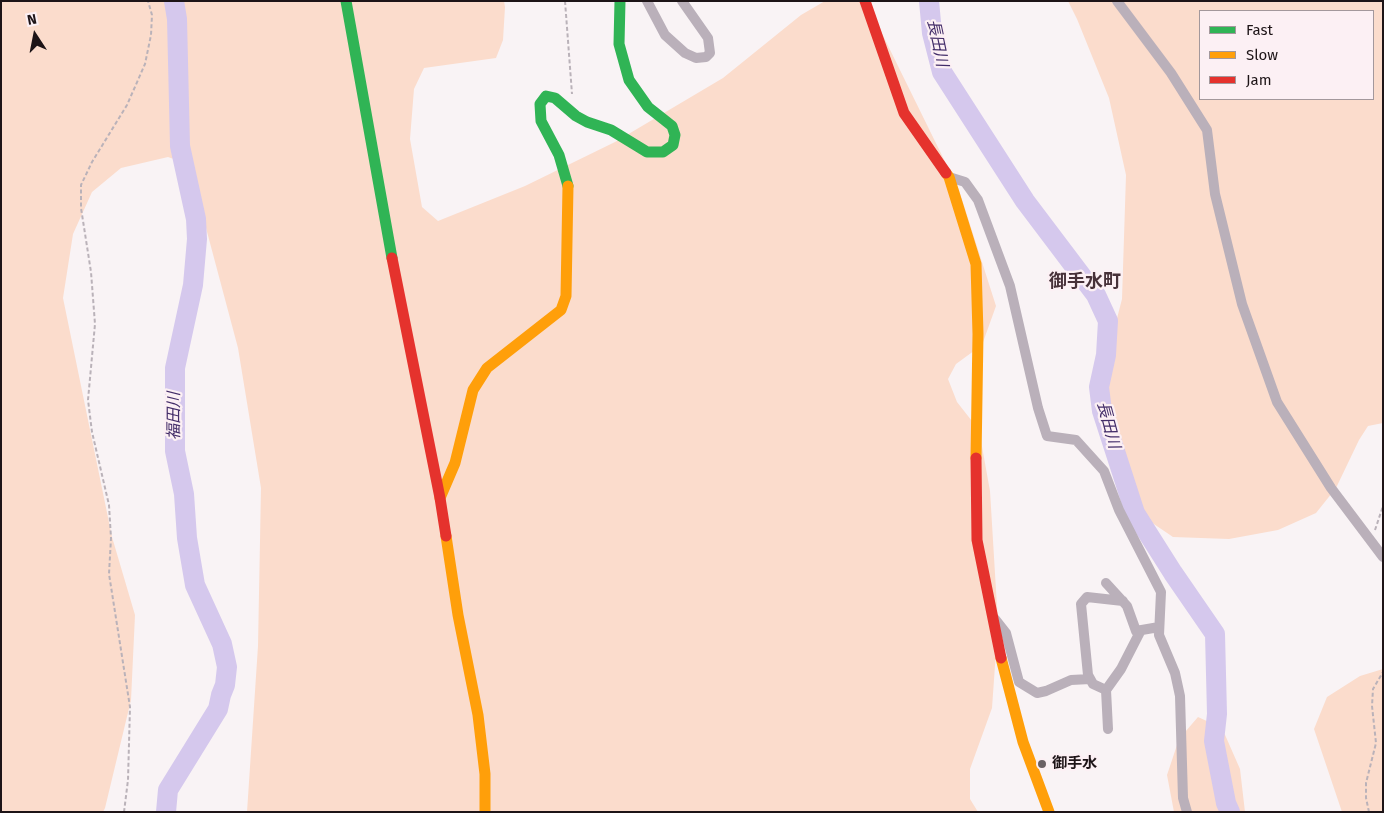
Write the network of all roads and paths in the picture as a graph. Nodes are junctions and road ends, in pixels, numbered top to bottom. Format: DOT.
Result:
graph roads {
  1 [pos="148,1"];
  2 [pos="346,1"];
  3 [pos="565,1"];
  4 [pos="620,1"];
  5 [pos="647,1"];
  6 [pos="682,1"];
  7 [pos="865,1"];
  8 [pos="1117,1"];
  9 [pos="572,94"];
  10 [pos="949,177"];
  11 [pos="440,498"];
  12 [pos="1383,506"];
  13 [pos="1371,543"];
  14 [pos="1383,557"];
  15 [pos="1106,583"];
  16 [pos="1123,601"];
  17 [pos="992,616"];
  18 [pos="1159,627"];
  19 [pos="1141,630"];
  20 [pos="1383,672"];
  21 [pos="1090,679"];
  22 [pos="1106,690"];
  23 [pos="1108,729"];
  24 [pos="124,812"];
  25 [pos="485,812"];
  26 [pos="1049,812"];
  27 [pos="1187,812"];
  28 [pos="1369,812"];
  1 -- 24 [label="path"];
  2 -- 11 [label="street"];
  3 -- 9 [label="path"];
  4 -- 11 [label="street"];
  5 -- 6 [label="street"];
  7 -- 10 [label="street"];
  8 -- 13 [label="street"];
  10 -- 17 [label="street"];
  10 -- 18 [label="street"];
  11 -- 25 [label="street"];
  12 -- 13 [label="path"];
  13 -- 14 [label="street"];
  15 -- 16 [label="street"];
  16 -- 19 [label="street"];
  16 -- 21 [label="street"];
  17 -- 21 [label="street"];
  17 -- 26 [label="street"];
  18 -- 19 [label="street"];
  18 -- 27 [label="street"];
  19 -- 22 [label="street"];
  20 -- 28 [label="path"];
  21 -- 22 [label="street"];
  22 -- 23 [label="street"];
}
